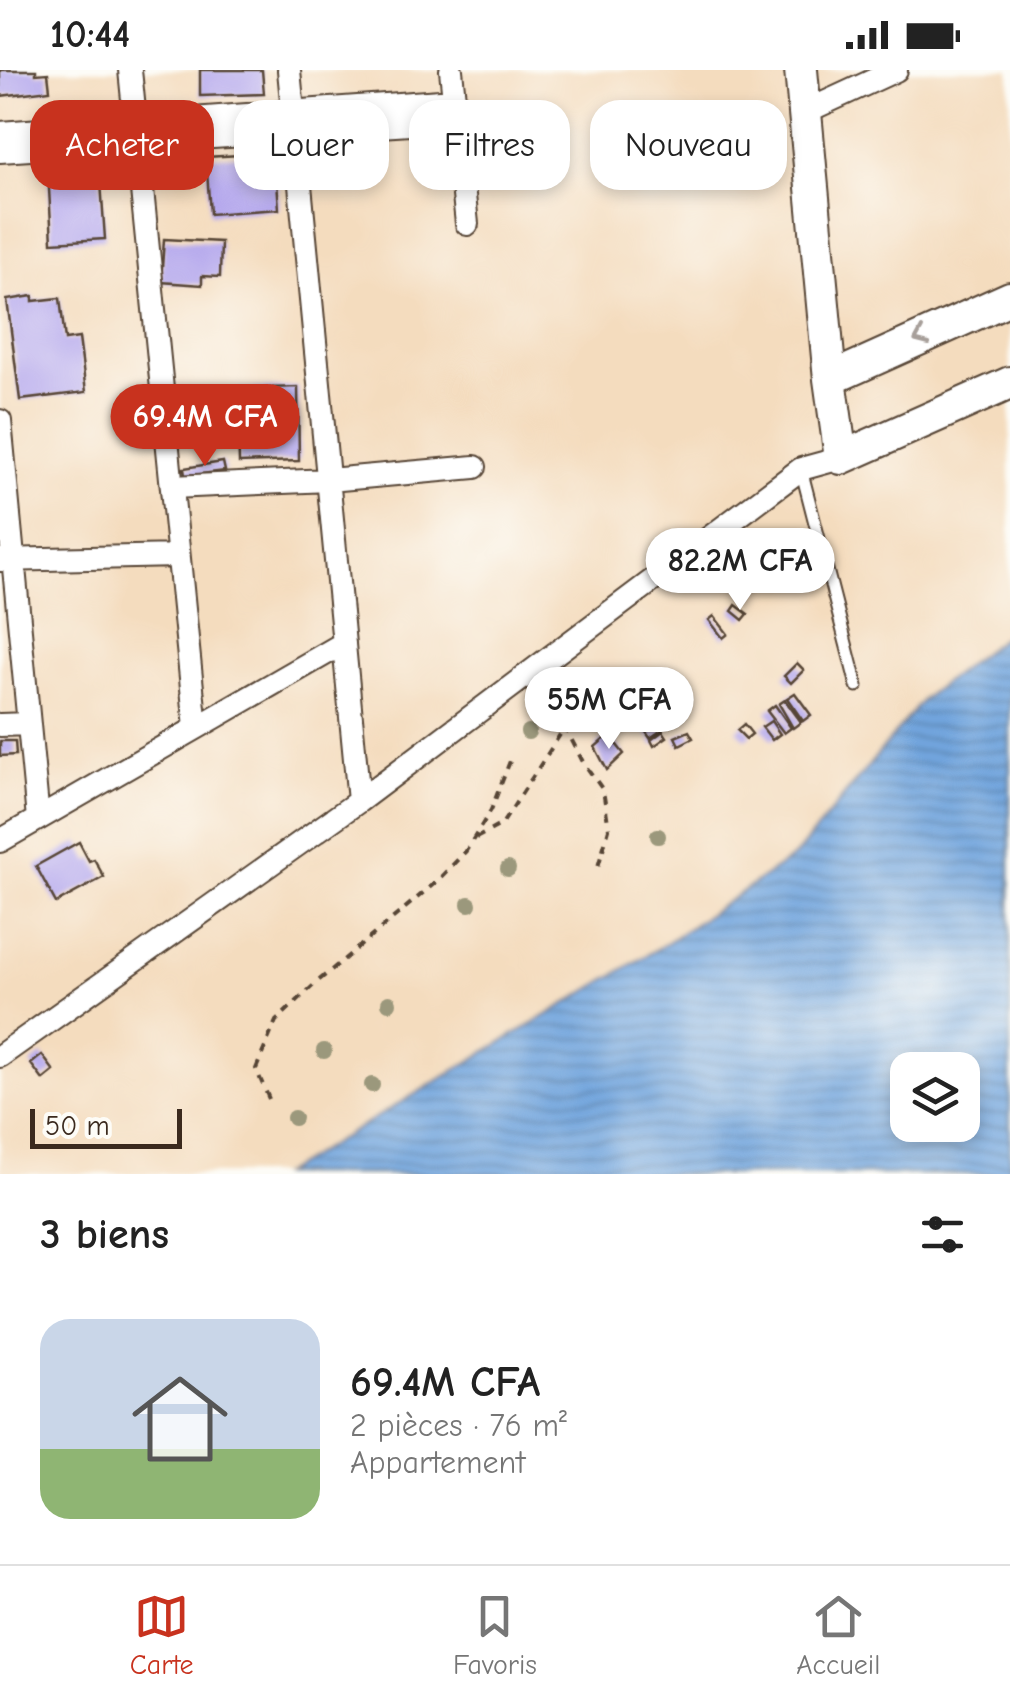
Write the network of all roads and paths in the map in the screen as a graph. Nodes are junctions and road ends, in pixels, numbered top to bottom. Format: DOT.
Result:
graph roads {
  1 [pos="130,70"];
  2 [pos="289,70"];
  3 [pos="451,70"];
  4 [pos="802,70"];
  5 [pos="896,70"];
  6 [pos="133,100"];
  7 [pos="292,100"];
  8 [pos="454,100"];
  9 [pos="805,112"];
  10 [pos="0,133"];
  11 [pos="30,133"];
  12 [pos="30,147"];
  13 [pos="0,151"];
  14 [pos="142,190"];
  15 [pos="300,190"];
  16 [pos="463,190"];
  17 [pos="467,224"];
  18 [pos="1010,298"];
  19 [pos="830,379"];
  20 [pos="1010,383"];
  21 [pos="0,421"];
  22 [pos="842,458"];
  23 [pos="476,468"];
  24 [pos="801,469"];
  25 [pos="328,480"];
  26 [pos="172,487"];
  27 [pos="178,556"];
  28 [pos="7,560"];
  29 [pos="344,643"];
  30 [pos="857,686"];
  31 [pos="29,724"];
  32 [pos="0,725"];
  33 [pos="196,728"];
  34 [pos="510,761"];
  35 [pos="359,801"];
  36 [pos="38,819"];
  37 [pos="0,841"];
  38 [pos="472,841"];
  39 [pos="596,870"];
  40 [pos="0,1056"];
  41 [pos="269,1099"];
  1 -- 6 [label="street"];
  2 -- 7 [label="street"];
  3 -- 8 [label="street"];
  4 -- 9 [label="street"];
  5 -- 9 [label="street"];
  9 -- 19 [label="street"];
  10 -- 11 [label="street"];
  12 -- 13 [label="street"];
  14 -- 26 [label="street"];
  15 -- 25 [label="street"];
  16 -- 17 [label="street"];
  18 -- 19 [label="street, one-way"];
  19 -- 22 [label="street"];
  20 -- 22 [label="street"];
  21 -- 28 [label="street"];
  22 -- 24 [label="street"];
  23 -- 25 [label="street"];
  24 -- 30 [label="lane"];
  24 -- 35 [label="street"];
  25 -- 26 [label="street"];
  25 -- 29 [label="street"];
  26 -- 27 [label="street"];
  27 -- 28 [label="street"];
  27 -- 33 [label="street"];
  28 -- 31 [label="street"];
  29 -- 33 [label="street"];
  29 -- 35 [label="street"];
  31 -- 32 [label="street"];
  31 -- 36 [label="street"];
  33 -- 36 [label="street"];
  34 -- 38 [label="path"];
  35 -- 40 [label="street"];
  36 -- 37 [label="street"];
  38 -- 39 [label="path"];
  38 -- 41 [label="path"];
}
